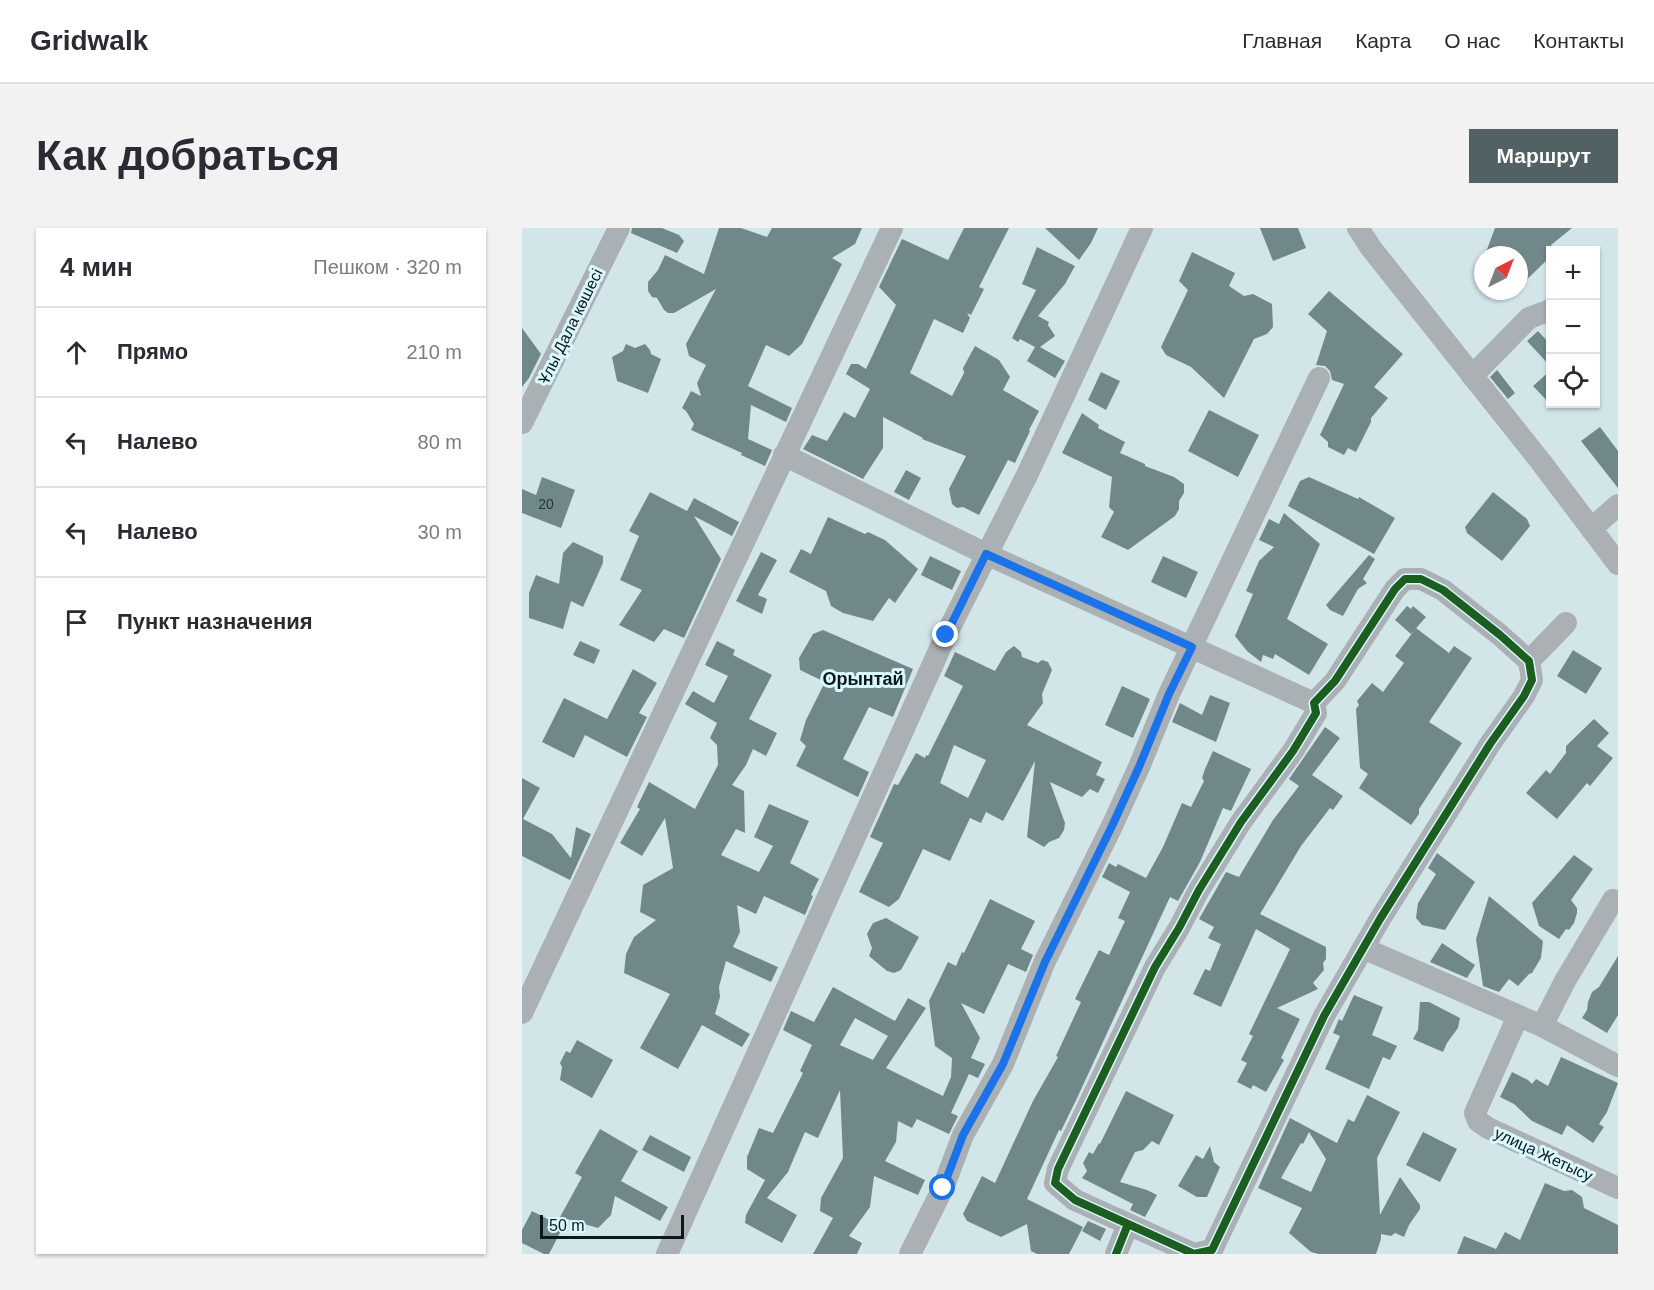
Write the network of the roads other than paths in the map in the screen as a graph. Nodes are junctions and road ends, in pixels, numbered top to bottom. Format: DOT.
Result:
graph roads {
  1 [pos="619,228"];
  2 [pos="892,228"];
  3 [pos="1142,228"];
  4 [pos="1358,228"];
  5 [pos="1546,312"];
  6 [pos="1472,376"];
  7 [pos="1319,378"];
  8 [pos="522,423"];
  9 [pos="784,455"];
  10 [pos="1618,505"];
  11 [pos="1591,529"];
  12 [pos="986,554"];
  13 [pos="1618,564"];
  14 [pos="1566,623"];
  15 [pos="1192,647"];
  16 [pos="1529,661"];
  17 [pos="1314,703"];
  18 [pos="1613,900"];
  19 [pos="1363,948"];
  20 [pos="522,1013"];
  21 [pos="1518,1016"];
  22 [pos="1542,1026"];
  23 [pos="1618,1066"];
  24 [pos="1618,1188"];
  25 [pos="1128,1224"];
  26 [pos="667,1254"];
  27 [pos="910,1254"];
  28 [pos="1116,1254"];
  1 -- 8 [label="street, Ұлы Дала көшесі"];
  2 -- 9 [label="street"];
  3 -- 12 [label="street"];
  4 -- 6 [label="street"];
  5 -- 6 [label="street"];
  6 -- 11 [label="street"];
  7 -- 15 [label="street"];
  9 -- 12 [label="street"];
  9 -- 20 [label="street"];
  10 -- 11 [label="street"];
  11 -- 13 [label="street"];
  12 -- 15 [label="street"];
  12 -- 26 [label="street"];
  14 -- 16 [label="street"];
  15 -- 17 [label="street"];
  15 -- 27 [label="street"];
  16 -- 17 [label="street"];
  16 -- 19 [label="street"];
  17 -- 25 [label="street"];
  18 -- 22 [label="street"];
  19 -- 21 [label="street"];
  19 -- 25 [label="street"];
  21 -- 22 [label="street"];
  21 -- 24 [label="street, улица Жетысу"];
  22 -- 23 [label="street"];
  25 -- 28 [label="street"];
}
